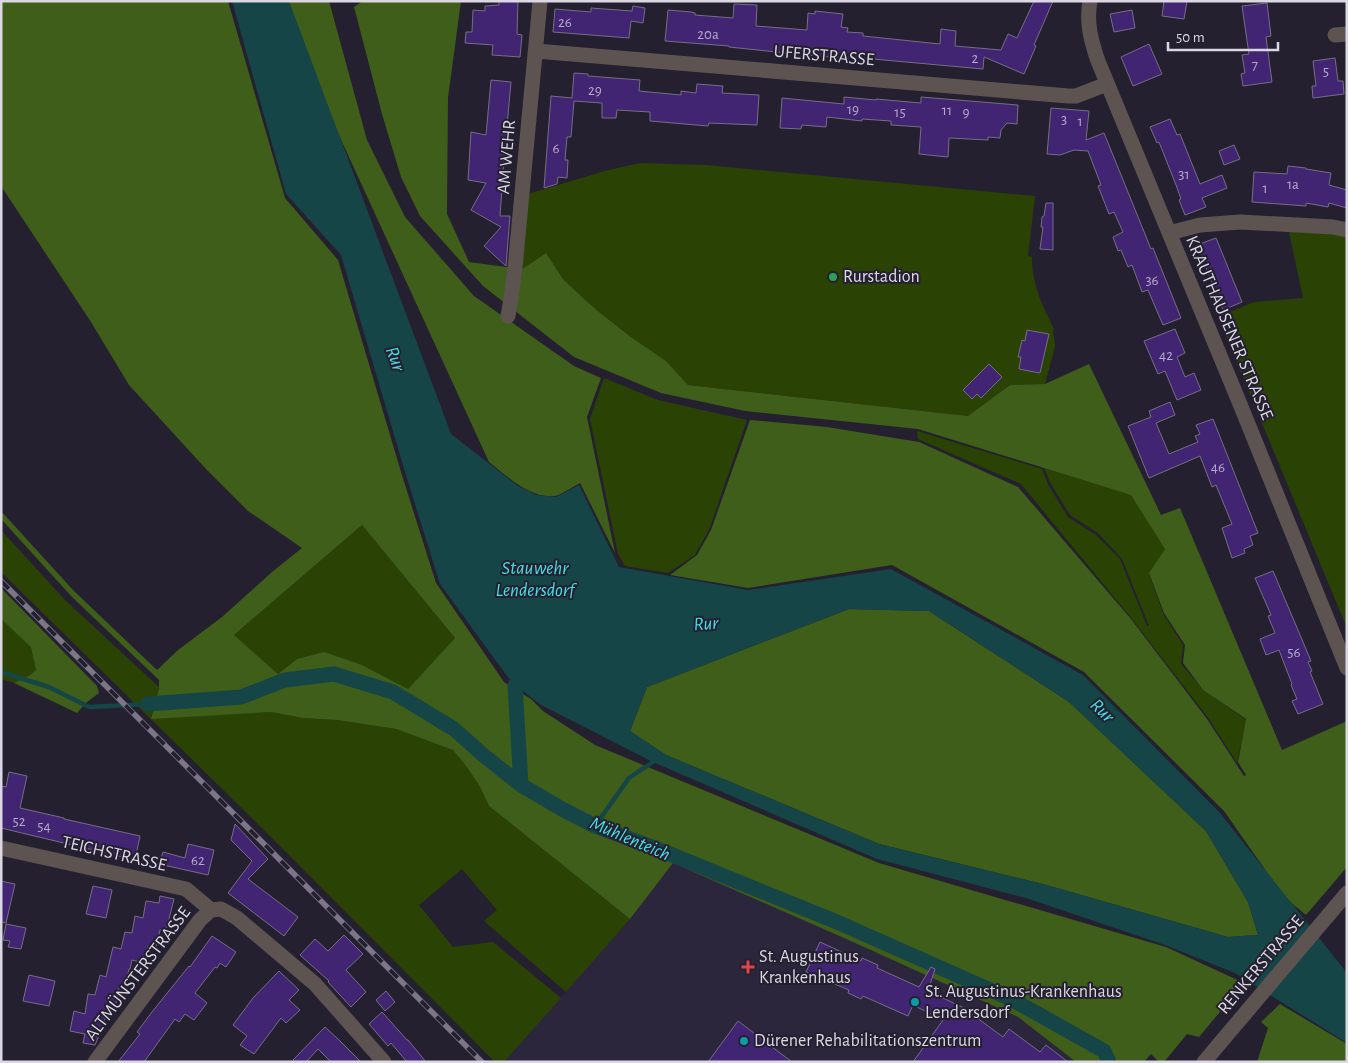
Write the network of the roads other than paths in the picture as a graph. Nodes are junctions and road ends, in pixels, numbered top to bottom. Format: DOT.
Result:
graph roads {
  1 [pos="540,1"];
  2 [pos="1090,1"];
  3 [pos="536,51"];
  4 [pos="1108,84"];
  5 [pos="1347,230"];
  6 [pos="1169,233"];
  7 [pos="508,316"];
  8 [pos="1347,668"];
  9 [pos="1,848"];
  10 [pos="1347,893"];
  11 [pos="211,910"];
  12 [pos="95,1062"];
  13 [pos="384,1062"];
  14 [pos="1204,1062"];
  1 -- 3 [label="street, AM WEHR"];
  2 -- 4 [label="street, KRAUTHAUSENER STRASSE"];
  3 -- 4 [label="street, UFERSTRASSE"];
  3 -- 7 [label="street, AM WEHR"];
  4 -- 6 [label="street, KRAUTHAUSENER STRASSE"];
  5 -- 6 [label="street"];
  6 -- 8 [label="street, KRAUTHAUSENER STRASSE"];
  9 -- 11 [label="street, TEICHSTRASSE"];
  10 -- 14 [label="street, RENKERSTRASSE"];
  11 -- 12 [label="street, ALTMÜNSTERSTRASSE"];
  11 -- 13 [label="street"];
}
